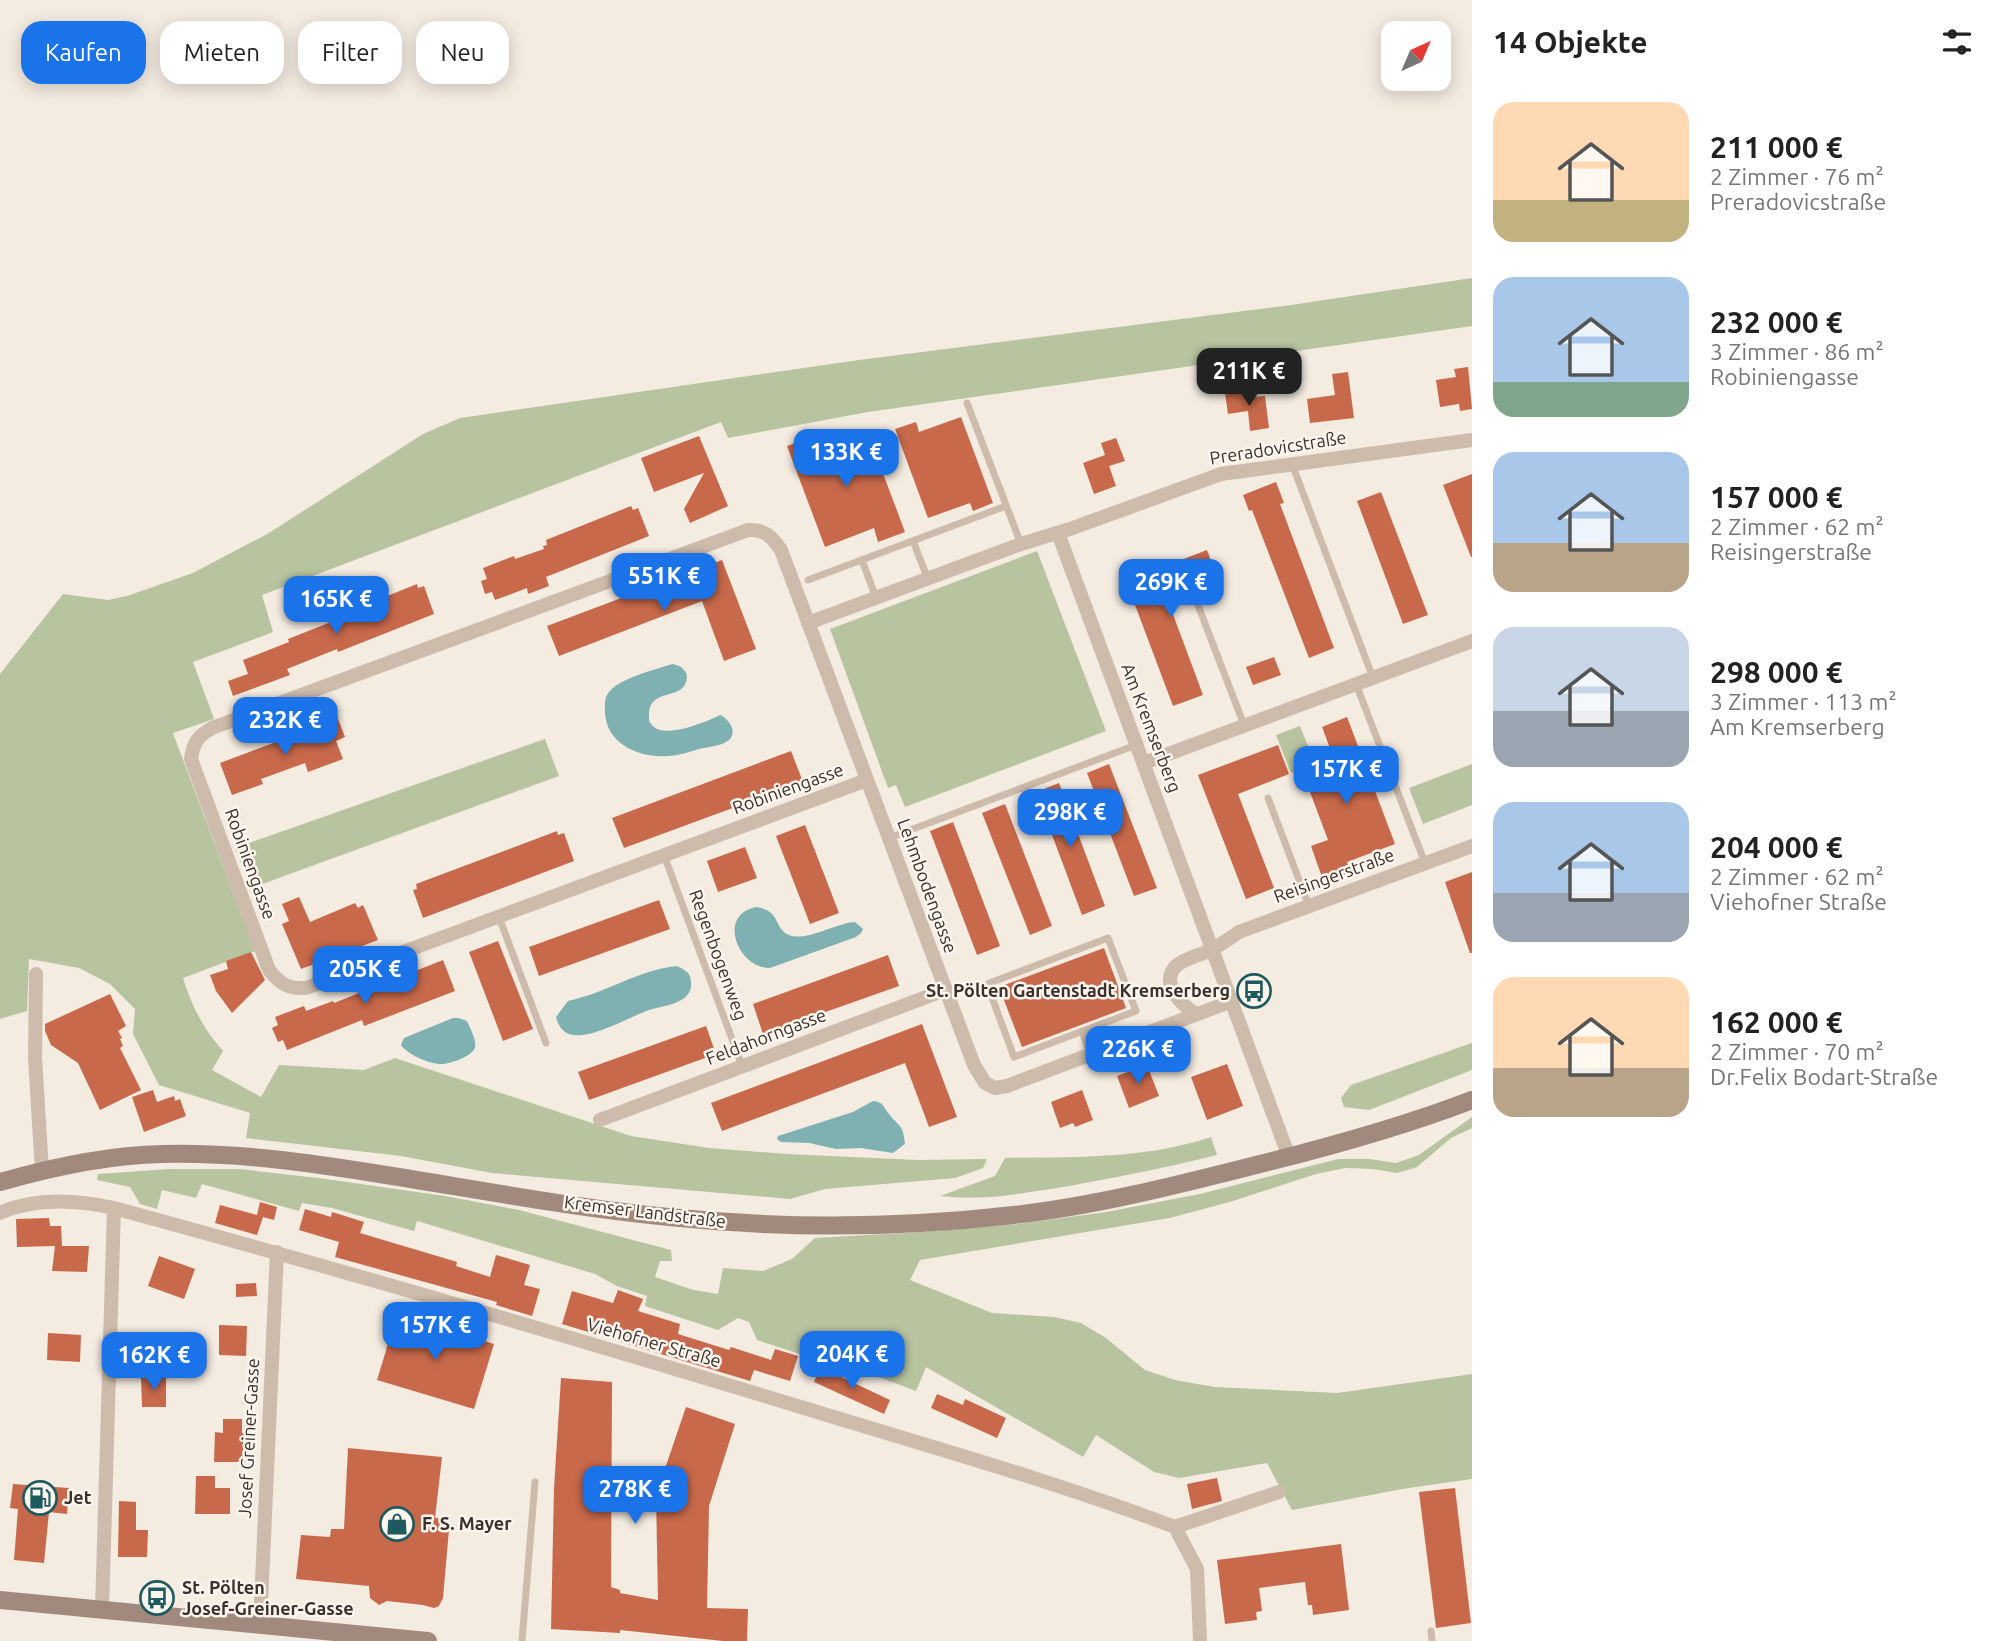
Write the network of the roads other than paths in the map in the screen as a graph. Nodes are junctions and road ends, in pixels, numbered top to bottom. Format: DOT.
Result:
graph roads {
  1 [pos="967,403"];
  2 [pos="1472,440"];
  3 [pos="1292,464"];
  4 [pos="1006,506"];
  5 [pos="766,533"];
  6 [pos="1058,533"];
  7 [pos="913,541"];
  8 [pos="1021,544"];
  9 [pos="862,560"];
  10 [pos="928,579"];
  11 [pos="808,580"];
  12 [pos="876,597"];
  13 [pos="1196,600"];
  14 [pos="808,623"];
  15 [pos="1472,641"];
  16 [pos="1373,678"];
  17 [pos="1356,684"];
  18 [pos="1244,726"];
  19 [pos="1137,745"];
  20 [pos="1144,763"];
  21 [pos="867,780"];
  22 [pos="1268,798"];
  23 [pos="889,838"];
  24 [pos="1472,846"];
  25 [pos="664,855"];
  26 [pos="1425,863"];
  27 [pos="1309,906"];
  28 [pos="499,917"];
  29 [pos="1213,949"];
  30 [pos="36,974"];
  31 [pos="944,990"];
  32 [pos="1232,1001"];
  33 [pos="1196,1014"];
  34 [pos="1082,1031"];
  35 [pos="545,1043"];
  36 [pos="1090,1054"];
  37 [pos="742,1066"];
  38 [pos="1472,1100"];
  39 [pos="600,1120"];
  40 [pos="1289,1157"];
  41 [pos="42,1171"];
  42 [pos="0,1182"];
  43 [pos="114,1208"];
  44 [pos="0,1213"];
  45 [pos="277,1252"];
  46 [pos="535,1482"];
  47 [pos="1279,1492"];
  48 [pos="1175,1527"];
  49 [pos="0,1600"];
  50 [pos="102,1610"];
  51 [pos="260,1625"];
  52 [pos="1431,1631"];
  53 [pos="428,1641"];
  54 [pos="522,1641"];
  55 [pos="1200,1641"];
  56 [pos="1432,1641"];
  1 -- 4 [label="lane"];
  2 -- 3 [label="street, Preradovicstraße"];
  3 -- 6 [label="street, Preradovicstraße"];
  3 -- 16 [label="lane"];
  4 -- 7 [label="lane"];
  4 -- 8 [label="lane"];
  5 -- 14 [label="street, Lehmbodengasse"];
  5 -- 28 [label="street, Robiniengasse"];
  6 -- 8 [label="street"];
  6 -- 19 [label="street, Am Kremserberg"];
  7 -- 9 [label="lane"];
  7 -- 10 [label="lane"];
  8 -- 10 [label="street"];
  9 -- 11 [label="lane"];
  9 -- 12 [label="lane"];
  10 -- 12 [label="street"];
  12 -- 14 [label="street"];
  13 -- 18 [label="lane"];
  14 -- 21 [label="street, Lehmbodengasse"];
  15 -- 16 [label="street"];
  16 -- 17 [label="street"];
  17 -- 18 [label="street"];
  17 -- 26 [label="lane"];
  18 -- 20 [label="street"];
  19 -- 20 [label="street, Am Kremserberg"];
  19 -- 23 [label="lane"];
  20 -- 29 [label="street, Am Kremserberg"];
  21 -- 23 [label="street, Lehmbodengasse"];
  21 -- 25 [label="street, Robiniengasse"];
  22 -- 27 [label="lane"];
  23 -- 31 [label="street, Lehmbodengasse"];
  24 -- 26 [label="street, Reisingerstraße"];
  25 -- 28 [label="street, Robiniengasse"];
  25 -- 37 [label="lane, Regenbogenweg"];
  26 -- 27 [label="street, Reisingerstraße"];
  27 -- 29 [label="street, Reisingerstraße"];
  28 -- 35 [label="lane"];
  29 -- 32 [label="street, Am Kremserberg"];
  29 -- 33 [label="street"];
  30 -- 41 [label="street"];
  31 -- 36 [label="street, Lehmbodengasse"];
  31 -- 37 [label="street, Feldahorngasse"];
  32 -- 33 [label="street"];
  32 -- 40 [label="street, Am Kremserberg"];
  33 -- 36 [label="street, Lehmbodengasse"];
  34 -- 34 [label="lane"];
  34 -- 36 [label="lane"];
  37 -- 39 [label="street, Feldahorngasse"];
  38 -- 40 [label="main road, Kremser Landstraße"];
  40 -- 41 [label="main road, Kremser Landstraße"];
  41 -- 42 [label="main road, Kremser Landstraße"];
  43 -- 44 [label="street, Viehofner Straße"];
  43 -- 45 [label="street, Viehofner Straße"];
  43 -- 50 [label="street"];
  45 -- 48 [label="street, Viehofner Straße"];
  45 -- 51 [label="street, Josef Greiner-Gasse"];
  46 -- 54 [label="lane"];
  47 -- 48 [label="street"];
  48 -- 55 [label="street"];
  49 -- 50 [label="main road"];
  50 -- 51 [label="main road"];
  51 -- 53 [label="main road"];
  52 -- 56 [label="lane"];
}
